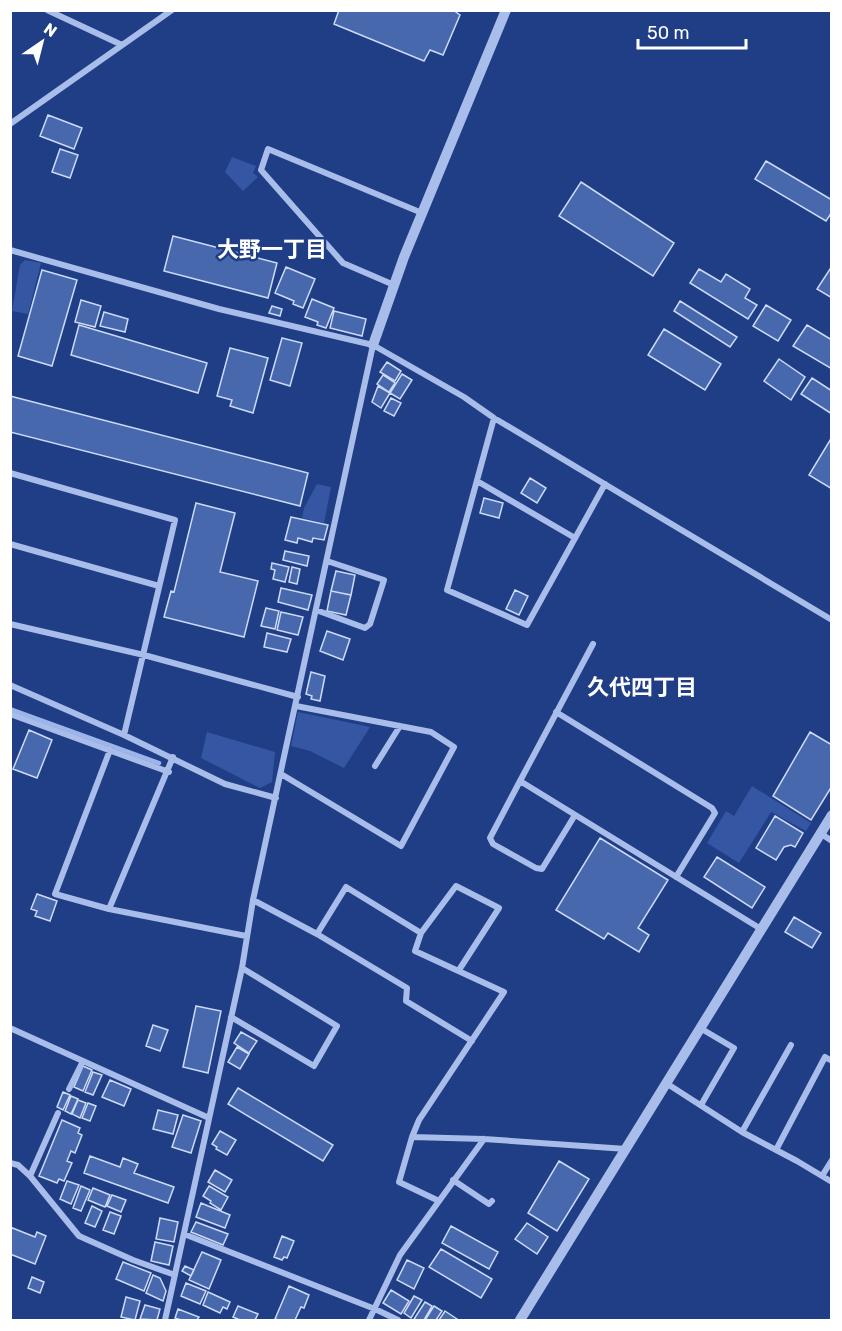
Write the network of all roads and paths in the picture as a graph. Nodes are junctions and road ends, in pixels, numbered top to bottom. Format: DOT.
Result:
graph roads {
  1 [pos="47,10"];
  2 [pos="172,10"];
  3 [pos="506,10"];
  4 [pos="122,45"];
  5 [pos="10,124"];
  6 [pos="422,213"];
  7 [pos="10,250"];
  8 [pos="394,285"];
  9 [pos="373,345"];
  10 [pos="494,418"];
  11 [pos="10,473"];
  12 [pos="477,481"];
  13 [pos="605,484"];
  14 [pos="575,538"];
  15 [pos="10,544"];
  16 [pos="327,561"];
  17 [pos="159,586"];
  18 [pos="316,610"];
  19 [pos="831,620"];
  20 [pos="10,624"];
  21 [pos="593,644"];
  22 [pos="144,655"];
  23 [pos="10,685"];
  24 [pos="298,697"];
  25 [pos="296,706"];
  26 [pos="556,712"];
  27 [pos="10,714"];
  28 [pos="400,726"];
  29 [pos="124,735"];
  30 [pos="110,750"];
  31 [pos="174,757"];
  32 [pos="375,766"];
  33 [pos="169,772"];
  34 [pos="281,774"];
  35 [pos="520,781"];
  36 [pos="276,798"];
  37 [pos="575,815"];
  38 [pos="831,815"];
  39 [pos="820,833"];
  40 [pos="831,841"];
  41 [pos="676,877"];
  42 [pos="253,900"];
  43 [pos="109,909"];
  44 [pos="761,929"];
  45 [pos="421,933"];
  46 [pos="317,934"];
  47 [pos="246,936"];
  48 [pos="242,968"];
  49 [pos="459,970"];
  50 [pos="231,1017"];
  51 [pos="10,1028"];
  52 [pos="700,1028"];
  53 [pos="472,1041"];
  54 [pos="791,1045"];
  55 [pos="83,1061"];
  56 [pos="831,1061"];
  57 [pos="666,1083"];
  58 [pos="69,1089"];
  59 [pos="701,1105"];
  60 [pos="58,1113"];
  61 [pos="209,1118"];
  62 [pos="742,1132"];
  63 [pos="412,1137"];
  64 [pos="484,1139"];
  65 [pos="626,1149"];
  66 [pos="776,1150"];
  67 [pos="831,1160"];
  68 [pos="10,1163"];
  69 [pos="30,1176"];
  70 [pos="822,1176"];
  71 [pos="453,1180"];
  72 [pos="831,1182"];
  73 [pos="439,1201"];
  74 [pos="490,1204"];
  75 [pos="184,1234"];
  76 [pos="175,1275"];
  77 [pos="375,1309"];
  78 [pos="165,1320"];
  79 [pos="369,1320"];
  80 [pos="398,1320"];
  81 [pos="520,1320"];
  1 -- 4 [label="street"];
  2 -- 4 [label="street"];
  3 -- 6 [label="street"];
  4 -- 5 [label="street"];
  6 -- 8 [label="street"];
  6 -- 8 [label="street"];
  7 -- 9 [label="street"];
  8 -- 9 [label="street"];
  9 -- 10 [label="street"];
  9 -- 16 [label="street"];
  10 -- 12 [label="street"];
  10 -- 13 [label="street"];
  11 -- 17 [label="street"];
  12 -- 14 [label="street"];
  12 -- 14 [label="street"];
  13 -- 14 [label="street"];
  13 -- 19 [label="street"];
  15 -- 17 [label="street"];
  16 -- 18 [label="street"];
  16 -- 18 [label="street"];
  17 -- 22 [label="street"];
  18 -- 24 [label="street"];
  20 -- 22 [label="street"];
  21 -- 26 [label="street"];
  22 -- 24 [label="street"];
  22 -- 29 [label="street"];
  23 -- 29 [label="street"];
  24 -- 25 [label="street"];
  25 -- 28 [label="street"];
  25 -- 34 [label="street"];
  26 -- 35 [label="street"];
  26 -- 41 [label="street"];
  27 -- 30 [label="street"];
  28 -- 32 [label="street"];
  28 -- 34 [label="street"];
  29 -- 31 [label="street"];
  30 -- 33 [label="street"];
  30 -- 43 [label="street"];
  31 -- 33 [label="street"];
  31 -- 36 [label="street"];
  33 -- 43 [label="street"];
  34 -- 36 [label="street"];
  35 -- 37 [label="street"];
  35 -- 37 [label="street"];
  36 -- 42 [label="street"];
  37 -- 41 [label="street"];
  38 -- 39 [label="street"];
  39 -- 40 [label="street"];
  39 -- 44 [label="street"];
  41 -- 44 [label="street"];
  42 -- 46 [label="street"];
  42 -- 47 [label="street"];
  43 -- 47 [label="street"];
  44 -- 52 [label="street"];
  45 -- 46 [label="street"];
  45 -- 49 [label="street"];
  45 -- 49 [label="street"];
  46 -- 53 [label="street"];
  47 -- 48 [label="street"];
  48 -- 50 [label="street"];
  48 -- 50 [label="street"];
  49 -- 53 [label="street"];
  50 -- 61 [label="street"];
  51 -- 55 [label="street"];
  52 -- 57 [label="street"];
  52 -- 59 [label="street"];
  53 -- 63 [label="street"];
  54 -- 62 [label="street"];
  55 -- 58 [label="street"];
  55 -- 61 [label="street"];
  56 -- 66 [label="street"];
  57 -- 59 [label="street"];
  57 -- 65 [label="street"];
  59 -- 62 [label="street"];
  60 -- 69 [label="street"];
  61 -- 75 [label="street"];
  62 -- 66 [label="street"];
  63 -- 64 [label="street"];
  63 -- 73 [label="street"];
  64 -- 65 [label="street"];
  64 -- 71 [label="street"];
  65 -- 81 [label="street"];
  66 -- 70 [label="street"];
  67 -- 70 [label="street"];
  68 -- 69 [label="street"];
  69 -- 76 [label="street"];
  70 -- 72 [label="street"];
  71 -- 73 [label="street"];
  71 -- 74 [label="street"];
  73 -- 77 [label="street"];
  75 -- 76 [label="street"];
  75 -- 77 [label="street"];
  76 -- 78 [label="street"];
  77 -- 79 [label="street"];
  77 -- 80 [label="street"];
}
